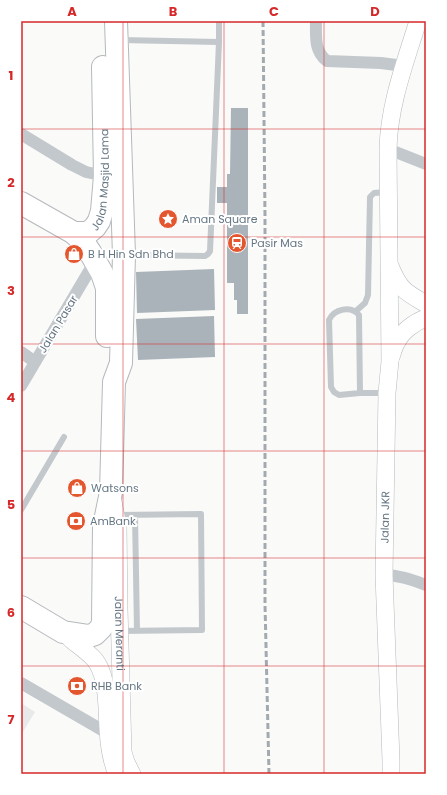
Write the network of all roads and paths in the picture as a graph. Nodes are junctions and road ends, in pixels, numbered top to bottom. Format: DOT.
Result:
graph roads {
  1 [pos="102,21"];
  2 [pos="219,21"];
  3 [pos="316,21"];
  4 [pos="418,21"];
  5 [pos="117,31"];
  6 [pos="219,42"];
  7 [pos="404,66"];
  8 [pos="21,134"];
  9 [pos="388,149"];
  10 [pos="426,164"];
  11 [pos="104,176"];
  12 [pos="388,192"];
  13 [pos="21,203"];
  14 [pos="74,233"];
  15 [pos="124,255"];
  16 [pos="388,260"];
  17 [pos="95,261"];
  18 [pos="426,304"];
  19 [pos="356,311"];
  20 [pos="426,318"];
  21 [pos="21,352"];
  22 [pos="390,361"];
  23 [pos="35,362"];
  24 [pos="114,382"];
  25 [pos="21,386"];
  26 [pos="387,392"];
  27 [pos="360,393"];
  28 [pos="64,437"];
  29 [pos="21,510"];
  30 [pos="135,515"];
  31 [pos="110,521"];
  32 [pos="384,575"];
  33 [pos="426,585"];
  34 [pos="21,607"];
  35 [pos="114,620"];
  36 [pos="137,631"];
  37 [pos="63,632"];
  38 [pos="21,683"];
  39 [pos="109,734"];
  40 [pos="389,769"];
  41 [pos="117,774"];
  42 [pos="132,774"];
  1 -- 11 [label="highway, Jalan Masjid Lama"];
  2 -- 6 [label="lane"];
  3 -- 7 [label="street"];
  4 -- 7 [label="street, Jalan JKR"];
  5 -- 6 [label="lane"];
  5 -- 15 [label="highway, Jalan Masjid Lama"];
  6 -- 15 [label="lane"];
  7 -- 9 [label="street, Jalan JKR"];
  8 -- 11 [label="street"];
  9 -- 10 [label="street"];
  9 -- 12 [label="street, Jalan JKR"];
  11 -- 14 [label="highway, Jalan Masjid Lama"];
  12 -- 16 [label="street, Jalan JKR"];
  12 -- 19 [label="lane"];
  13 -- 14 [label="highway"];
  14 -- 17 [label="highway, Jalan Masjid Lama"];
  15 -- 24 [label="highway, Jalan Masjid Lama"];
  16 -- 18 [label="street"];
  16 -- 22 [label="street, Jalan JKR"];
  17 -- 23 [label="street, Jalan Pasar"];
  17 -- 24 [label="highway, Jalan Masjid Lama"];
  19 -- 27 [label="lane"];
  19 -- 27 [label="lane"];
  20 -- 22 [label="street"];
  21 -- 23 [label="street"];
  22 -- 26 [label="street, Jalan JKR"];
  23 -- 25 [label="street, Jalan Pasar"];
  24 -- 31 [label="highway, Jalan Masjid Lama"];
  26 -- 27 [label="lane"];
  26 -- 32 [label="street, Jalan JKR"];
  28 -- 29 [label="lane"];
  30 -- 31 [label="lane"];
  30 -- 36 [label="lane"];
  30 -- 36 [label="lane"];
  31 -- 35 [label="highway, Jalan Masjid Lama"];
  32 -- 33 [label="street"];
  32 -- 40 [label="street, Jalan JKR"];
  34 -- 37 [label="highway"];
  35 -- 36 [label="lane"];
  35 -- 37 [label="highway"];
  35 -- 42 [label="street, Jalan Meranti"];
  37 -- 39 [label="street, Jalan Meranti"];
  38 -- 39 [label="street"];
  39 -- 41 [label="street, Jalan Meranti"];
}
